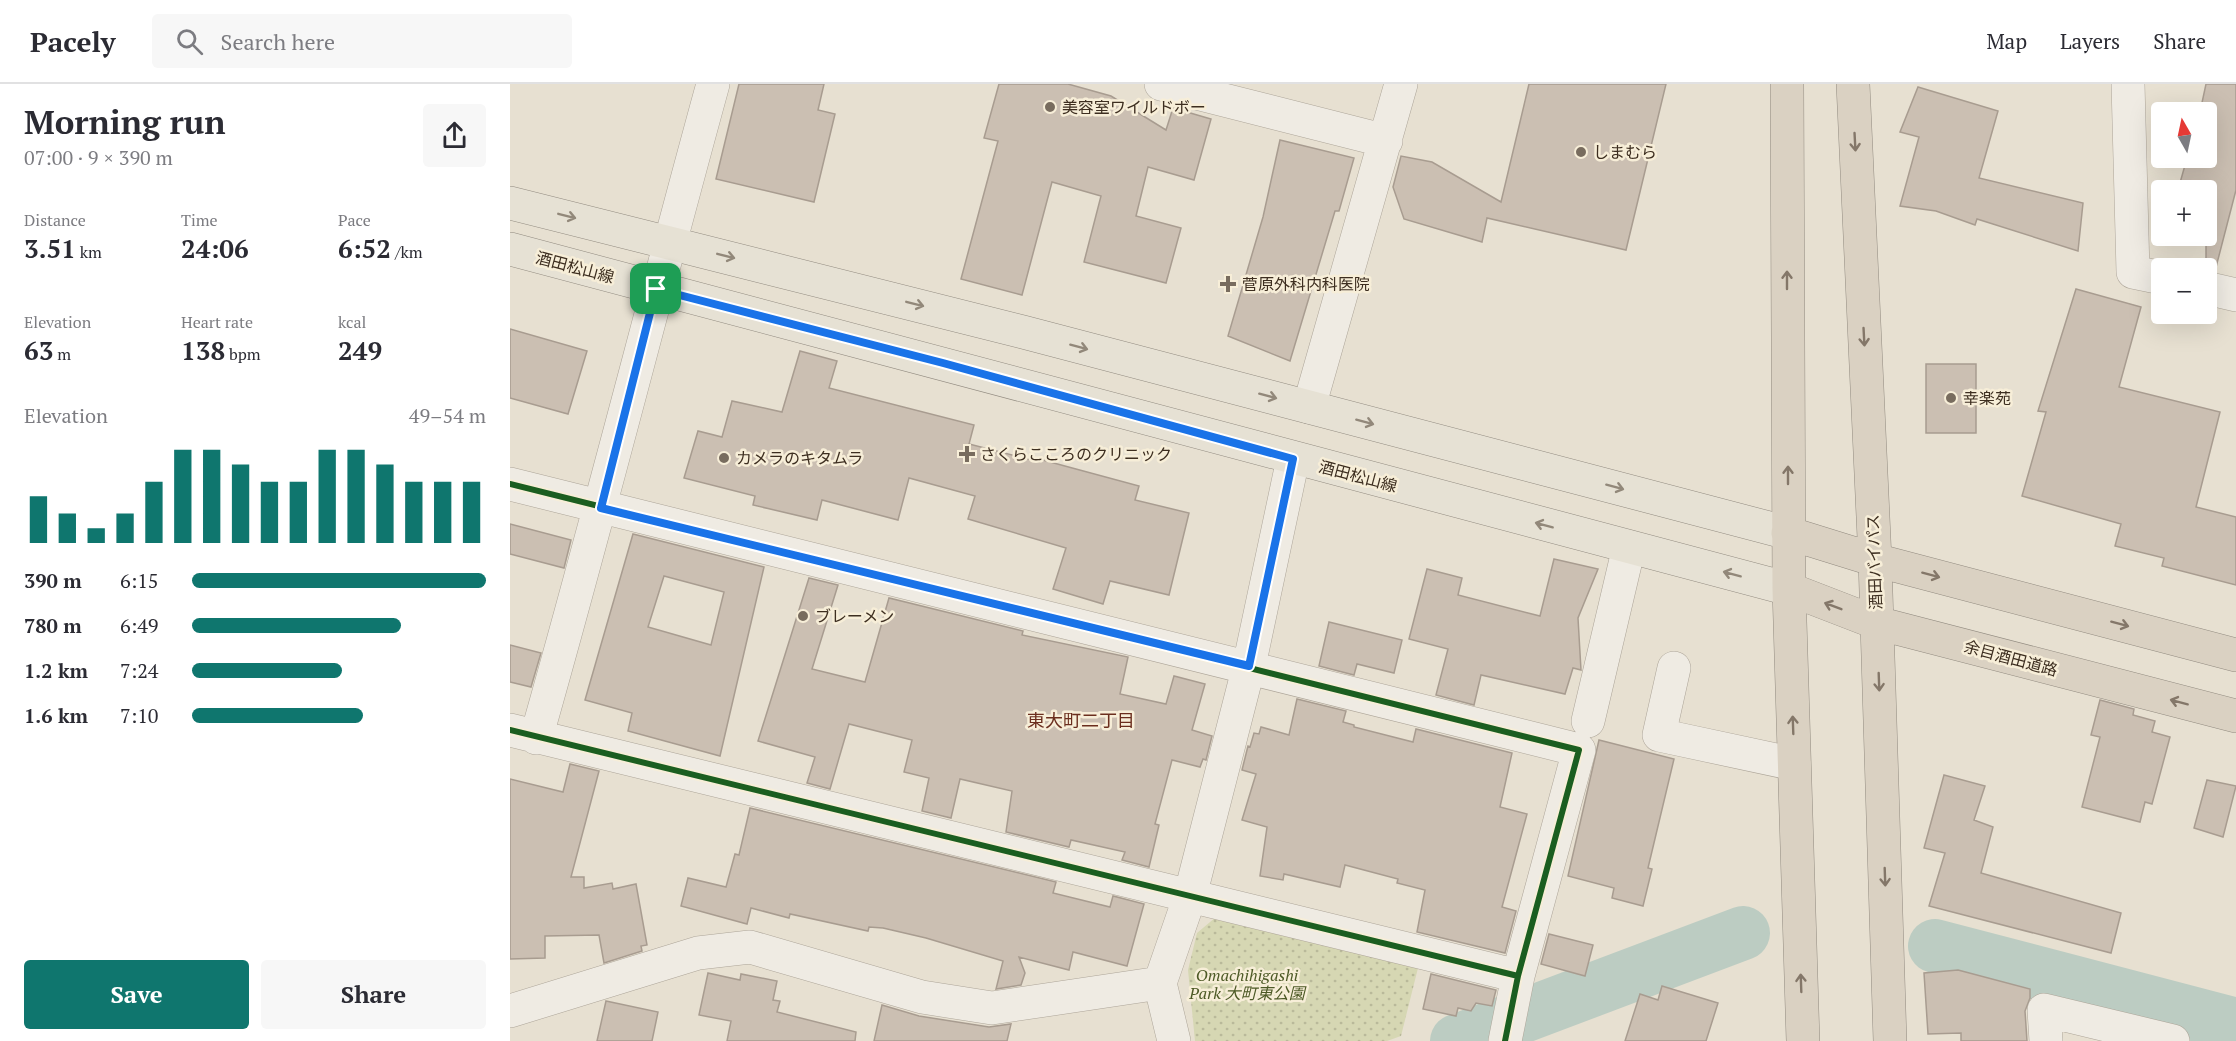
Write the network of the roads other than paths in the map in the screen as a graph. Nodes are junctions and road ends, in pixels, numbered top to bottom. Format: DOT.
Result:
graph roads {
  1 [pos="713,84"];
  2 [pos="1161,84"];
  3 [pos="1401,84"];
  4 [pos="1787,84"];
  5 [pos="1853,84"];
  6 [pos="2128,84"];
  7 [pos="1386,141"];
  8 [pos="510,202"];
  9 [pos="670,241"];
  10 [pos="510,249"];
  11 [pos="2151,276"];
  12 [pos="656,289"];
  13 [pos="2217,291"];
  14 [pos="2236,295"];
  15 [pos="1309,407"];
  16 [pos="1293,459"];
  17 [pos="510,484"];
  18 [pos="601,508"];
  19 [pos="1788,533"];
  20 [pos="1629,547"];
  21 [pos="1875,560"];
  22 [pos="1789,589"];
  23 [pos="1877,623"];
  24 [pos="2236,655"];
  25 [pos="1249,666"];
  26 [pos="1674,668"];
  27 [pos="2236,716"];
  28 [pos="1588,721"];
  29 [pos="523,734"];
  30 [pos="1794,764"];
  31 [pos="1190,896"];
  32 [pos="1160,983"];
  33 [pos="1516,987"];
  34 [pos="510,1011"];
  35 [pos="1505,1040"];
  36 [pos="1174,1041"];
  37 [pos="1803,1041"];
  38 [pos="1890,1041"];
  39 [pos="2046,1041"];
  40 [pos="2173,1041"];
  1 -- 9 [label="street"];
  2 -- 7 [label="street"];
  3 -- 7 [label="street"];
  19 -- 4 [label="highway, one-way"];
  5 -- 21 [label="highway, 酒田バイパス, one-way"];
  6 -- 11 [label="street"];
  7 -- 15 [label="street"];
  8 -- 9 [label="main road, one-way"];
  9 -- 12 [label="street"];
  9 -- 15 [label="main road, one-way"];
  10 -- 12 [label="main road, 酒田松山線"];
  12 -- 16 [label="main road, 酒田松山線"];
  12 -- 18 [label="street"];
  13 -- 14 [label="street"];
  15 -- 19 [label="main road, one-way"];
  20 -- 16 [label="main road, 酒田松山線, one-way"];
  16 -- 25 [label="street"];
  17 -- 18 [label="street"];
  18 -- 25 [label="street"];
  18 -- 29 [label="street"];
  19 -- 21 [label="highway"];
  19 -- 22 [label="highway"];
  22 -- 20 [label="main road, 酒田松山線, one-way"];
  20 -- 28 [label="street"];
  21 -- 23 [label="highway, 酒田バイパス"];
  21 -- 24 [label="highway, one-way"];
  23 -- 22 [label="highway, 余目酒田道路, one-way"];
  30 -- 22 [label="highway, one-way"];
  27 -- 23 [label="highway, 余目酒田道路, one-way"];
  23 -- 38 [label="highway, 酒田バイパス, one-way"];
  25 -- 31 [label="street"];
  25 -- 33 [label="street"];
  26 -- 30 [label="street"];
  29 -- 31 [label="street"];
  37 -- 30 [label="highway, one-way"];
  31 -- 32 [label="street"];
  31 -- 33 [label="street"];
  32 -- 34 [label="street"];
  32 -- 36 [label="street"];
  33 -- 35 [label="street"];
  39 -- 40 [label="street"];
}
